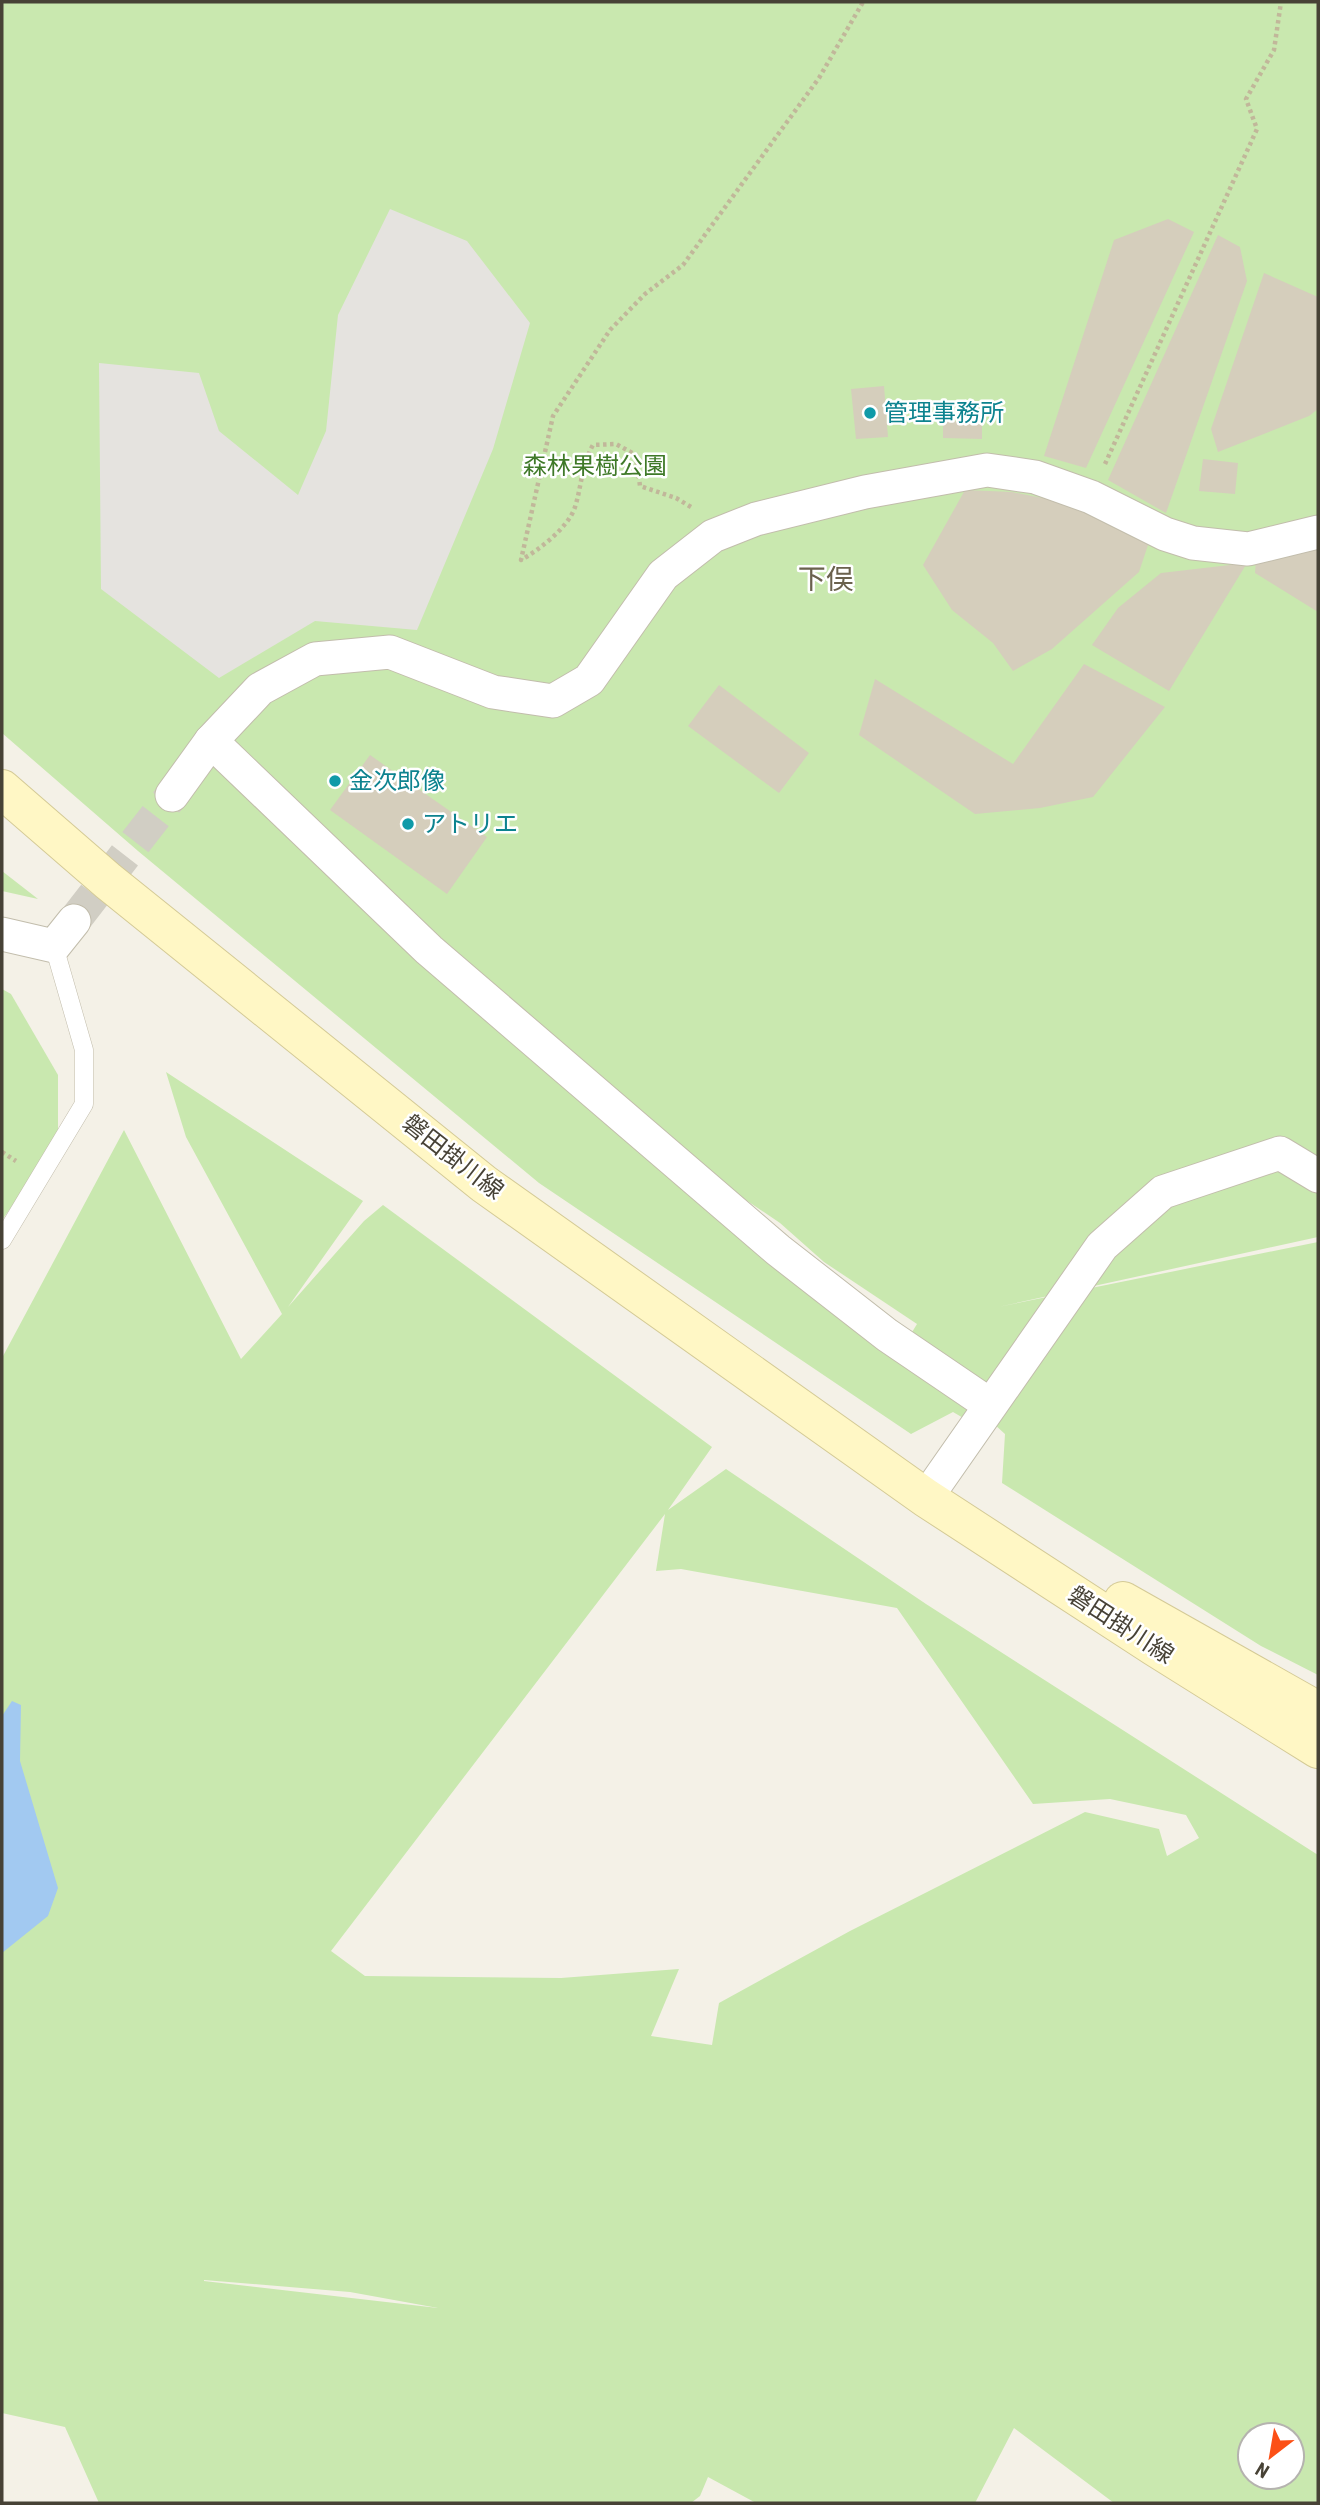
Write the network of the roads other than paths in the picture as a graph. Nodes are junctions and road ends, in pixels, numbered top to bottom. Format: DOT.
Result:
graph roads {
  1 [pos="1318,532"];
  2 [pos="211,741"];
  3 [pos="2,789"];
  4 [pos="172,795"];
  5 [pos="64,933"];
  6 [pos="2,934"];
  7 [pos="1318,1176"];
  8 [pos="2,1240"];
  9 [pos="990,1405"];
  10 [pos="926,1498"];
  11 [pos="1318,1711"];
  12 [pos="1318,1748"];
  1 -- 2 [label="street"];
  2 -- 4 [label="street"];
  2 -- 9 [label="street"];
  3 -- 10 [label="main road, 磐田掛川線"];
  5 -- 6 [label="street"];
  5 -- 8 [label="lane"];
  7 -- 9 [label="street"];
  9 -- 10 [label="street"];
  10 -- 11 [label="main road, 磐田掛川線"];
  10 -- 12 [label="main road, 磐田掛川線"];
}
